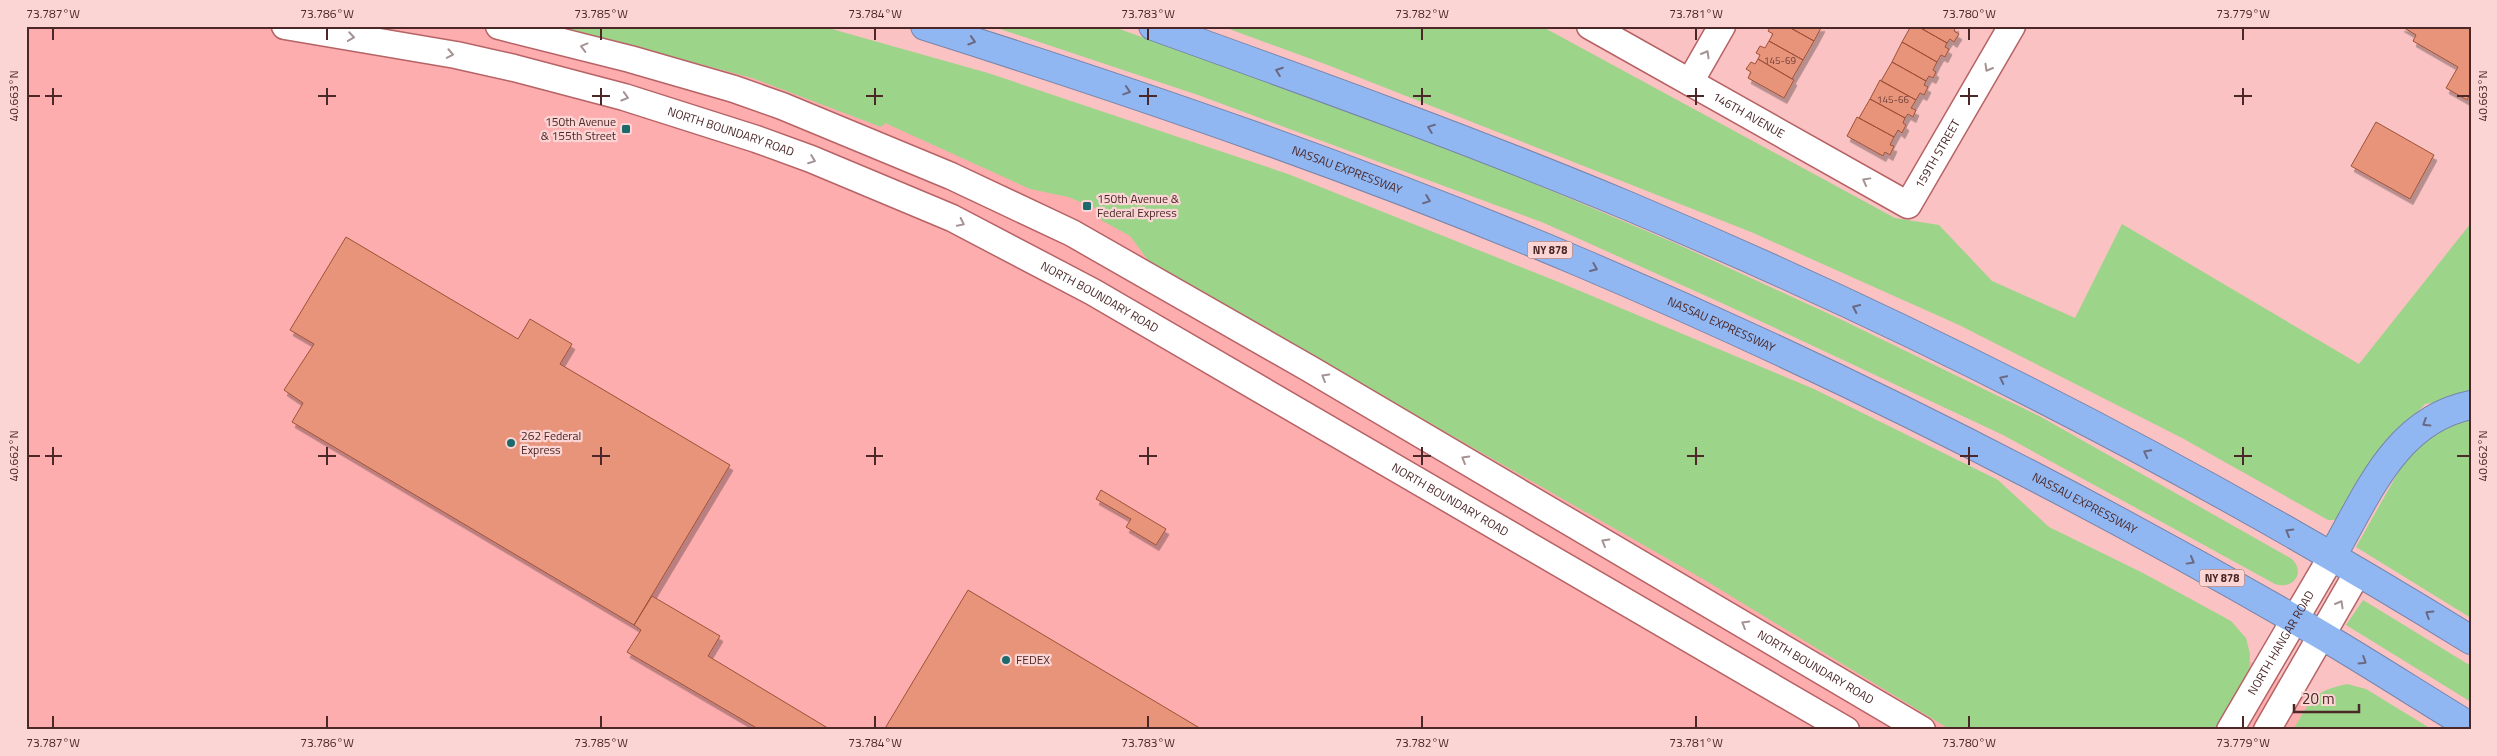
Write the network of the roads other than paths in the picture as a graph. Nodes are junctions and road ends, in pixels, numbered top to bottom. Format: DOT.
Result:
graph roads {
  1 [pos="285,26"];
  2 [pos="499,26"];
  3 [pos="926,26"];
  4 [pos="1153,26"];
  5 [pos="1590,26"];
  6 [pos="1722,26"];
  7 [pos="2012,26"];
  8 [pos="1690,82"];
  9 [pos="1908,205"];
  10 [pos="2471,405"];
  11 [pos="2332,556"];
  12 [pos="2358,572"];
  13 [pos="2294,620"];
  14 [pos="2322,636"];
  15 [pos="2471,640"];
  16 [pos="2471,727"];
  17 [pos="1846,730"];
  18 [pos="1922,730"];
  19 [pos="2230,730"];
  20 [pos="2267,730"];
  1 -- 17 [label="street, NORTH BOUNDARY ROAD, one-way"];
  18 -- 2 [label="street, NORTH BOUNDARY ROAD, one-way"];
  3 -- 13 [label="highway, NASSAU EXPRESSWAY / NY 878, one-way"];
  11 -- 4 [label="highway, one-way"];
  5 -- 8 [label="street, 146TH AVENUE"];
  8 -- 6 [label="street, one-way"];
  7 -- 9 [label="street, 159TH STREET, one-way"];
  9 -- 8 [label="street, 146TH AVENUE, one-way"];
  10 -- 11 [label="highway, one-way"];
  11 -- 12 [label="highway"];
  11 -- 13 [label="street, NORTH HANGAR ROAD"];
  14 -- 12 [label="street, one-way"];
  15 -- 12 [label="highway, one-way"];
  13 -- 14 [label="highway, NASSAU EXPRESSWAY / NY 878"];
  13 -- 19 [label="street, NORTH HANGAR ROAD"];
  14 -- 16 [label="highway, NASSAU EXPRESSWAY / NY 878, one-way"];
  14 -- 20 [label="street"];
}
